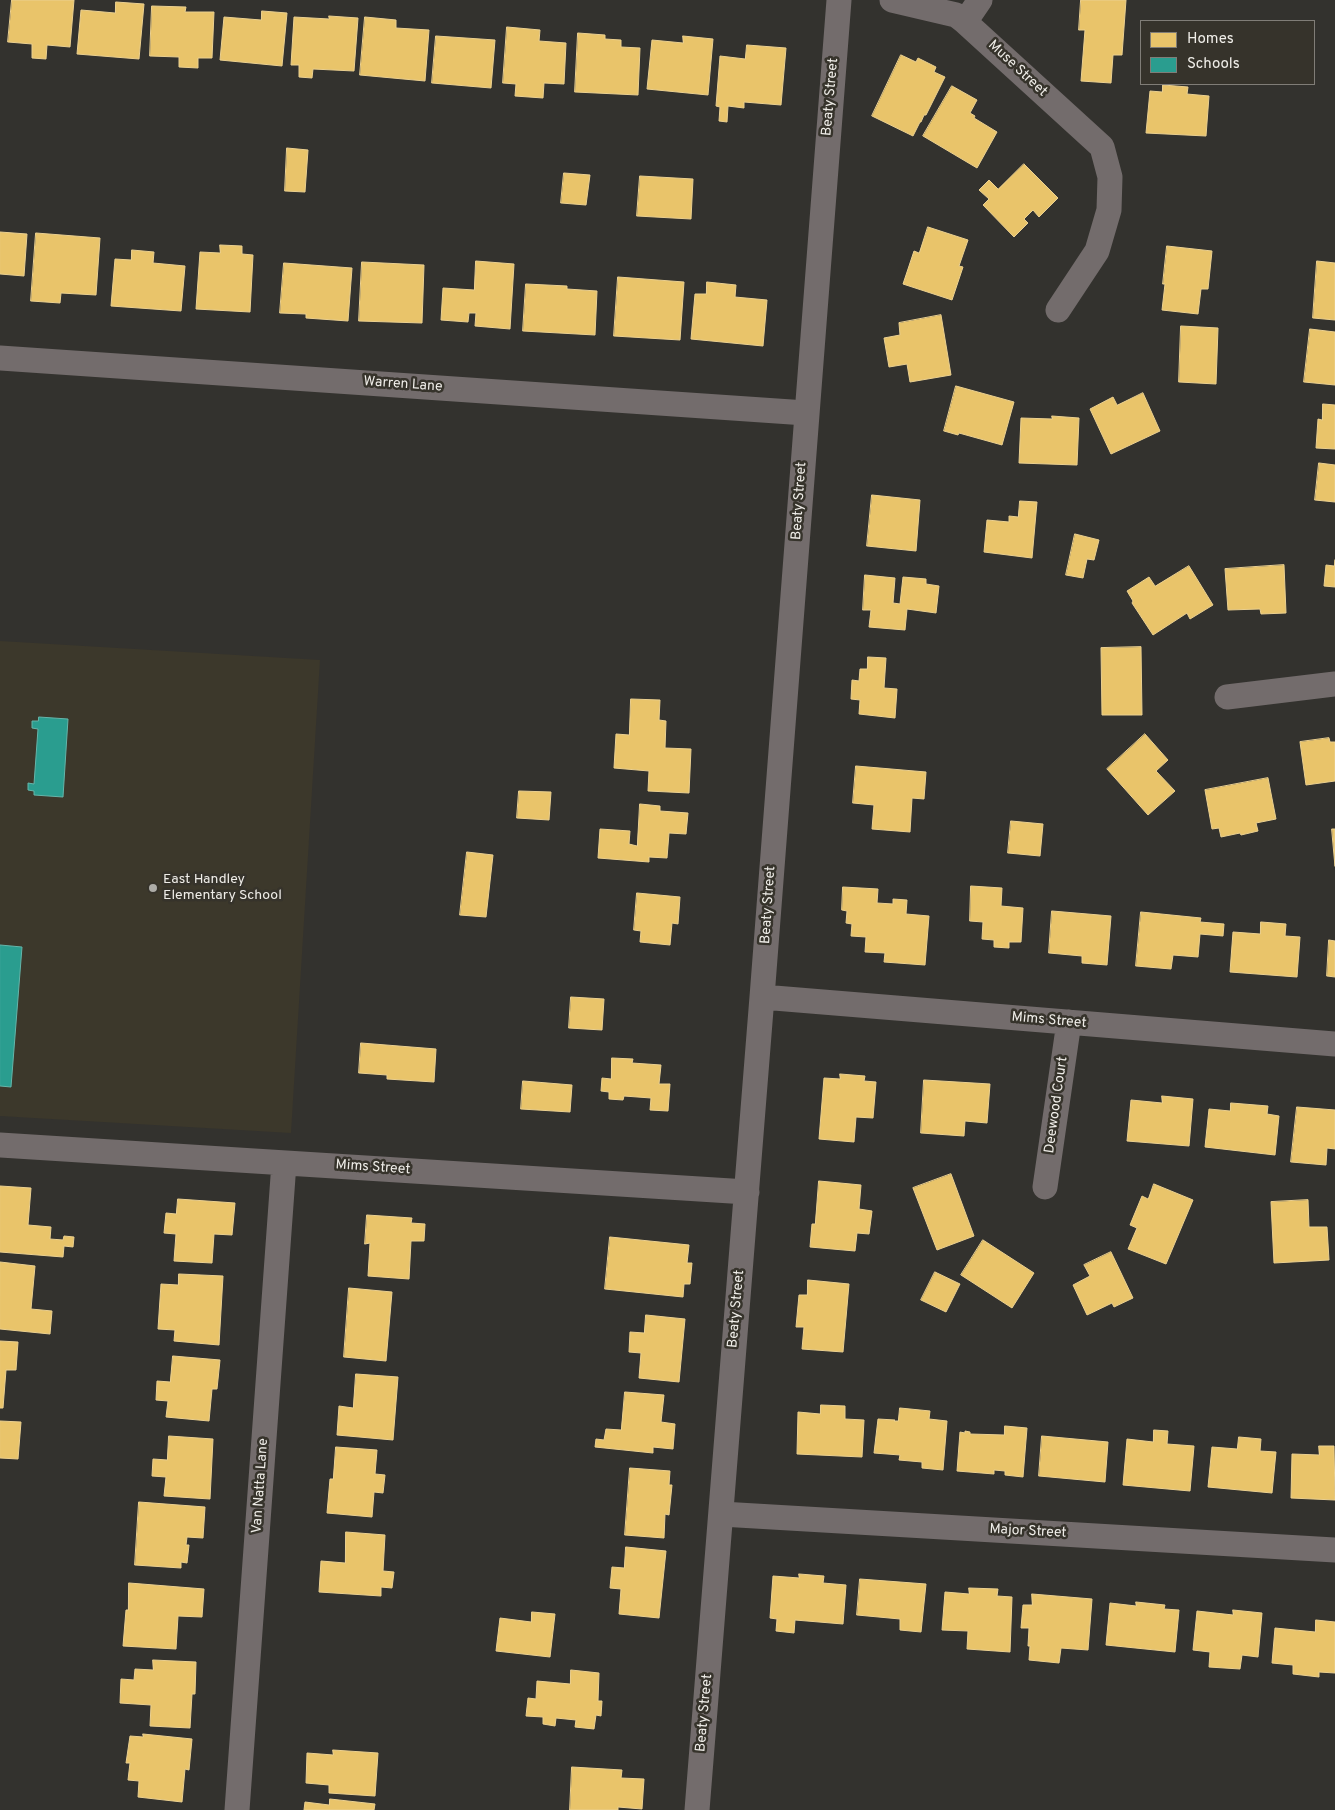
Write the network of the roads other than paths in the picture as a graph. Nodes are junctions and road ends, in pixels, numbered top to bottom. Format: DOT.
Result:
graph roads {
  1 [pos="839,0"];
  2 [pos="892,0"];
  3 [pos="980,0"];
  4 [pos="966,22"];
  5 [pos="1058,310"];
  6 [pos="0,358"];
  7 [pos="806,413"];
  8 [pos="1335,684"];
  9 [pos="1227,697"];
  10 [pos="762,997"];
  11 [pos="1068,1022"];
  12 [pos="1335,1044"];
  13 [pos="0,1145"];
  14 [pos="284,1163"];
  15 [pos="1045,1188"];
  16 [pos="747,1192"];
  17 [pos="721,1514"];
  18 [pos="1335,1550"];
  19 [pos="237,1810"];
  20 [pos="697,1810"];
  1 -- 7 [label="street, Beaty Street"];
  2 -- 4 [label="street, Muse Street"];
  3 -- 4 [label="street"];
  4 -- 5 [label="street, Muse Street"];
  6 -- 7 [label="street, Warren Lane"];
  7 -- 10 [label="street, Beaty Street"];
  8 -- 9 [label="street"];
  10 -- 11 [label="street, Mims Street"];
  10 -- 16 [label="street, Beaty Street"];
  11 -- 12 [label="street, Mims Street"];
  11 -- 15 [label="street, Deewood Court"];
  13 -- 14 [label="street, Mims Street"];
  14 -- 16 [label="street, Mims Street"];
  14 -- 19 [label="street, Van Natta Lane"];
  16 -- 17 [label="street, Beaty Street"];
  17 -- 18 [label="street, Major Street"];
  17 -- 20 [label="street, Beaty Street"];
}
